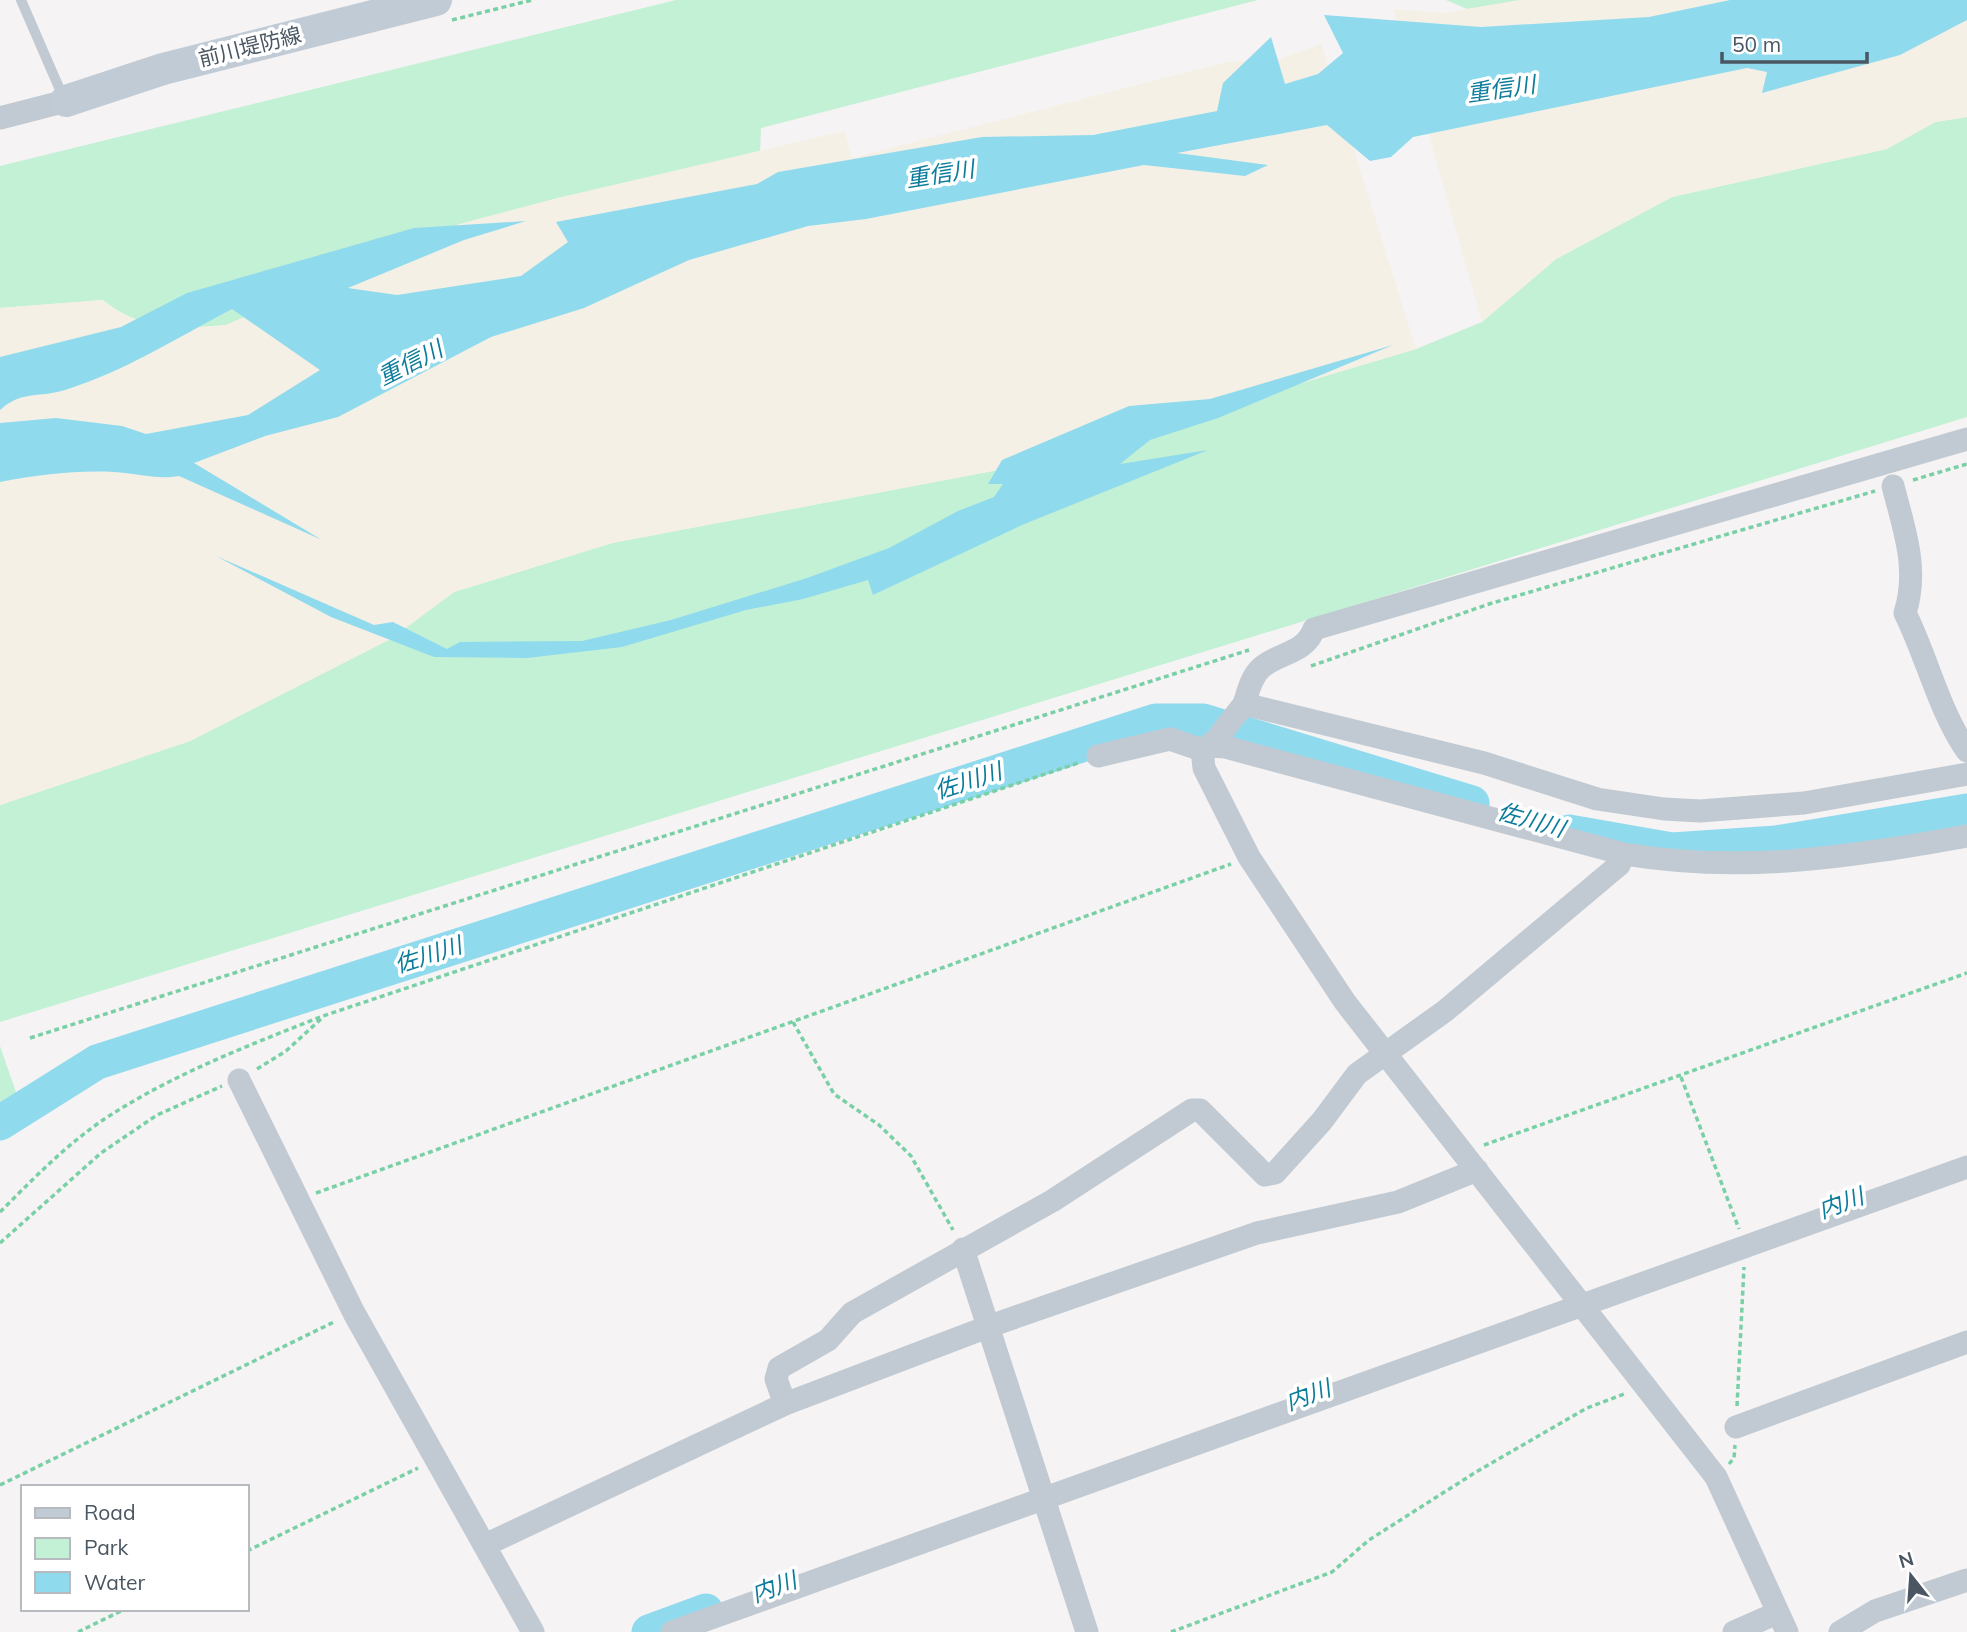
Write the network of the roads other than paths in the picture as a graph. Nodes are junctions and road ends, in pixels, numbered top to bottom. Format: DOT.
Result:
graph roads {
  1 [pos="21,0"];
  2 [pos="436,0"];
  3 [pos="66,101"];
  4 [pos="0,118"];
  5 [pos="1967,439"];
  6 [pos="1893,486"];
  7 [pos="1242,708"];
  8 [pos="1210,746"];
  9 [pos="1967,751"];
  10 [pos="1098,756"];
  11 [pos="1967,774"];
  12 [pos="1967,836"];
  13 [pos="1624,854"];
  14 [pos="1383,1055"];
  15 [pos="239,1080"];
  16 [pos="1469,1162"];
  17 [pos="1965,1173"];
  18 [pos="963,1249"];
  19 [pos="1581,1306"];
  20 [pos="990,1326"];
  21 [pos="1967,1342"];
  22 [pos="785,1404"];
  23 [pos="1736,1427"];
  24 [pos="1044,1498"];
  25 [pos="485,1545"];
  26 [pos="1967,1580"];
  27 [pos="1782,1623"];
  28 [pos="533,1632"];
  29 [pos="672,1632"];
  30 [pos="1087,1632"];
  31 [pos="1734,1632"];
  32 [pos="1840,1632"];
  1 -- 3 [label="lane"];
  2 -- 3 [label="street, 前川堤防線"];
  3 -- 4 [label="street"];
  5 -- 7 [label="street"];
  6 -- 9 [label="street"];
  7 -- 8 [label="street"];
  7 -- 11 [label="street"];
  8 -- 10 [label="street"];
  8 -- 13 [label="street"];
  8 -- 14 [label="street"];
  12 -- 13 [label="street"];
  13 -- 14 [label="street"];
  14 -- 16 [label="street"];
  14 -- 18 [label="street"];
  15 -- 25 [label="street"];
  16 -- 19 [label="street"];
  16 -- 20 [label="street"];
  17 -- 19 [label="street"];
  18 -- 20 [label="street"];
  18 -- 22 [label="street"];
  19 -- 24 [label="street"];
  19 -- 27 [label="street"];
  20 -- 22 [label="street"];
  20 -- 24 [label="street"];
  21 -- 23 [label="street"];
  22 -- 25 [label="street"];
  24 -- 29 [label="street"];
  24 -- 30 [label="street"];
  25 -- 28 [label="street"];
  26 -- 32 [label="street"];
  27 -- 31 [label="street"];
}
